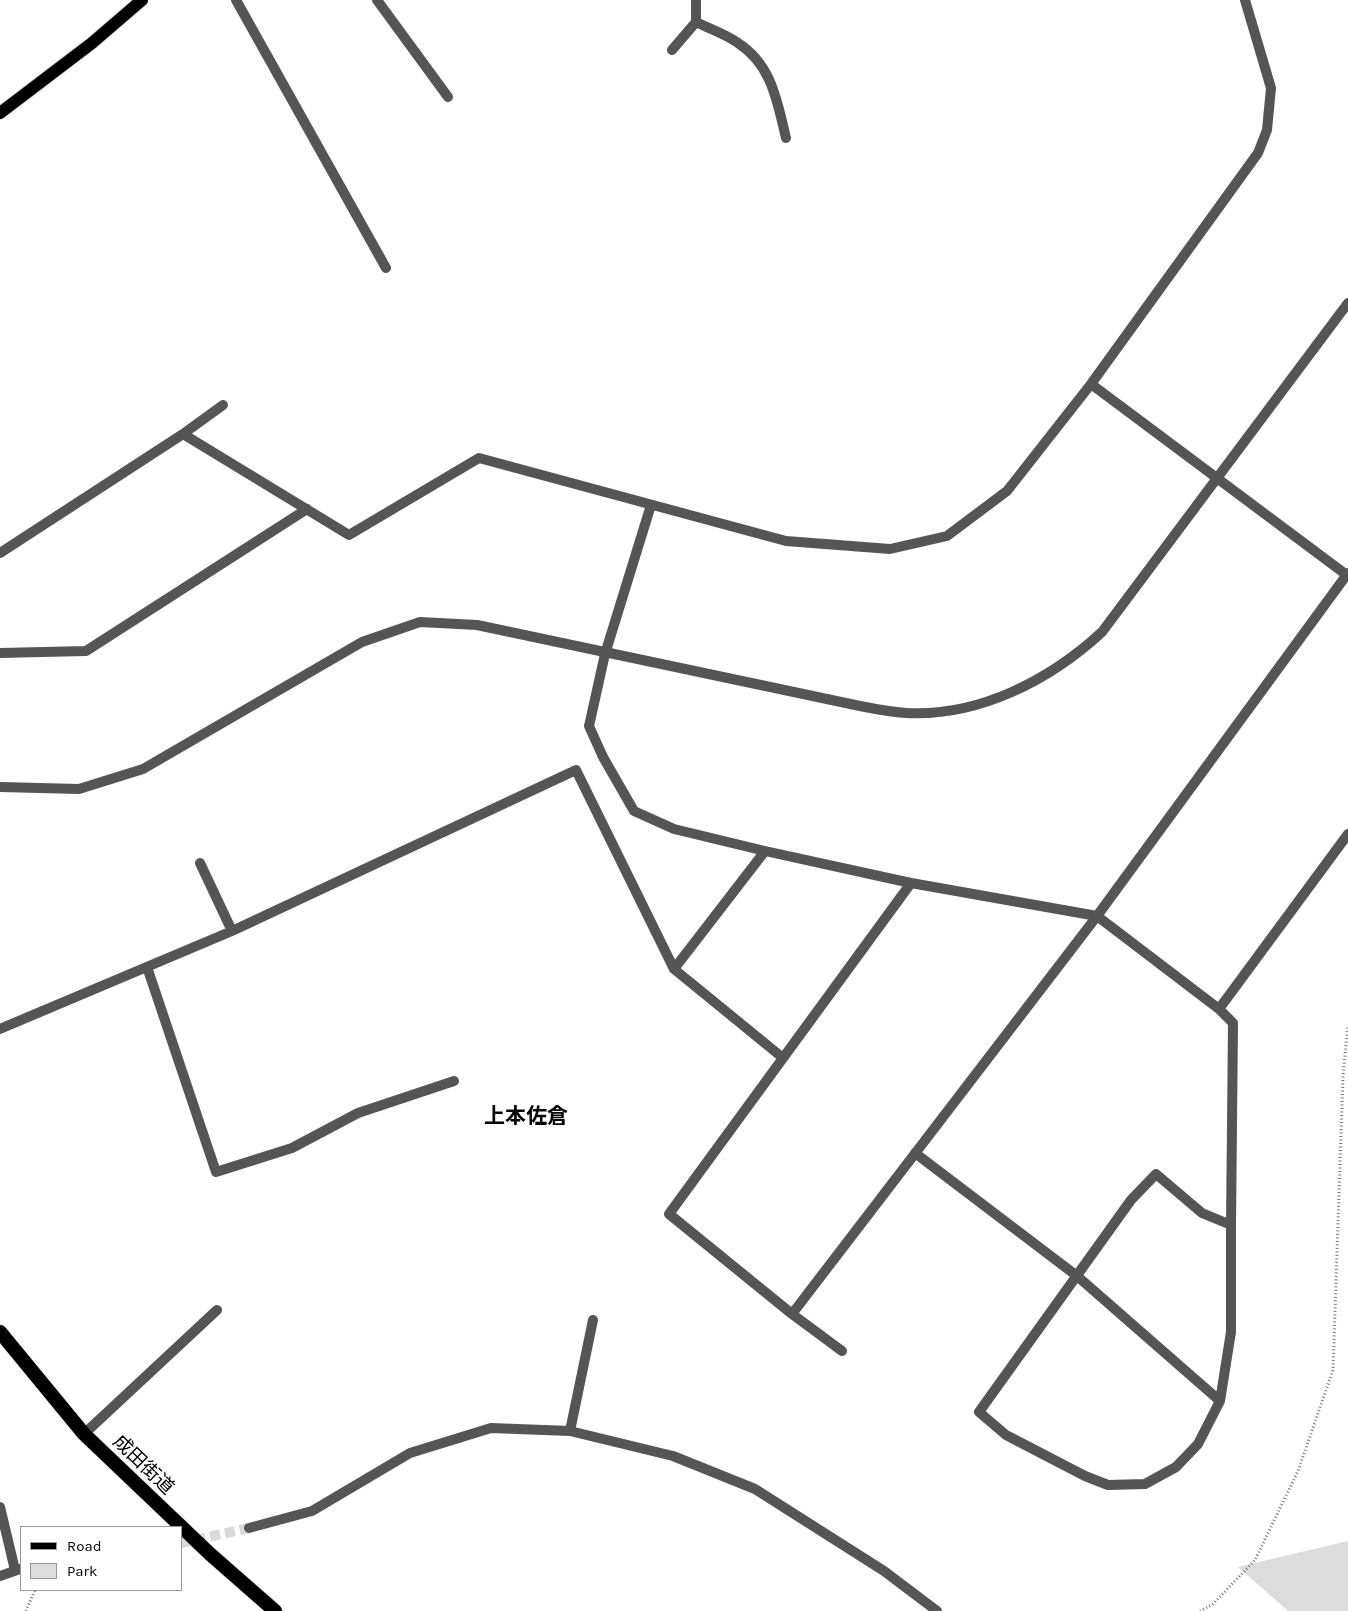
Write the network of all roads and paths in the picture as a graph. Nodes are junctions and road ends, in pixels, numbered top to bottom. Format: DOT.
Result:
graph roads {
  1 [pos="142,0"];
  2 [pos="236,0"];
  3 [pos="376,0"];
  4 [pos="696,0"];
  5 [pos="1245,0"];
  6 [pos="696,22"];
  7 [pos="672,50"];
  8 [pos="448,97"];
  9 [pos="0,113"];
  10 [pos="786,138"];
  11 [pos="386,268"];
  12 [pos="1348,303"];
  13 [pos="1091,384"];
  14 [pos="223,405"];
  15 [pos="183,434"];
  16 [pos="1218,478"];
  17 [pos="651,505"];
  18 [pos="307,509"];
  19 [pos="0,553"];
  20 [pos="1348,575"];
  21 [pos="0,653"];
  22 [pos="605,654"];
  23 [pos="0,787"];
  24 [pos="1348,834"];
  25 [pos="765,851"];
  26 [pos="200,863"];
  27 [pos="911,883"];
  28 [pos="1097,916"];
  29 [pos="232,931"];
  30 [pos="147,967"];
  31 [pos="674,969"];
  32 [pos="1219,1009"];
  33 [pos="1348,1025"];
  34 [pos="0,1029"];
  35 [pos="783,1058"];
  36 [pos="454,1081"];
  37 [pos="915,1154"];
  38 [pos="1231,1225"];
  39 [pos="1077,1276"];
  40 [pos="217,1310"];
  41 [pos="792,1314"];
  42 [pos="593,1320"];
  43 [pos="0,1332"];
  44 [pos="842,1351"];
  45 [pos="1220,1401"];
  46 [pos="570,1432"];
  47 [pos="84,1434"];
  48 [pos="0,1507"];
  49 [pos="181,1526"];
  50 [pos="182,1527"];
  51 [pos="248,1528"];
  52 [pos="18,1569"];
  53 [pos="0,1576"];
  54 [pos="35,1591"];
  55 [pos="26,1611"];
  56 [pos="275,1611"];
  57 [pos="937,1611"];
  58 [pos="1200,1611"];
  1 -- 9 [label="main road"];
  2 -- 11 [label="street"];
  3 -- 8 [label="street"];
  4 -- 6 [label="street"];
  5 -- 13 [label="street"];
  6 -- 7 [label="street"];
  6 -- 10 [label="street"];
  12 -- 16 [label="street"];
  13 -- 16 [label="street"];
  13 -- 17 [label="street"];
  14 -- 15 [label="street"];
  15 -- 18 [label="street"];
  15 -- 19 [label="street"];
  16 -- 20 [label="street"];
  16 -- 22 [label="street"];
  17 -- 18 [label="street"];
  17 -- 22 [label="street"];
  18 -- 21 [label="street"];
  20 -- 28 [label="street"];
  22 -- 23 [label="street"];
  22 -- 25 [label="street"];
  24 -- 32 [label="street"];
  25 -- 27 [label="street"];
  25 -- 31 [label="street"];
  26 -- 29 [label="street"];
  27 -- 28 [label="street"];
  27 -- 35 [label="street"];
  28 -- 32 [label="street"];
  28 -- 37 [label="street"];
  29 -- 30 [label="street"];
  29 -- 31 [label="street"];
  30 -- 34 [label="street"];
  30 -- 36 [label="street"];
  31 -- 35 [label="street"];
  32 -- 38 [label="street"];
  33 -- 58 [label="path"];
  35 -- 41 [label="street"];
  37 -- 39 [label="street"];
  37 -- 41 [label="street"];
  38 -- 39 [label="street"];
  38 -- 45 [label="street"];
  39 -- 45 [label="street"];
  39 -- 45 [label="street"];
  40 -- 47 [label="street"];
  41 -- 44 [label="street"];
  42 -- 46 [label="street"];
  43 -- 47 [label="highway, 成田街道"];
  46 -- 51 [label="street"];
  46 -- 57 [label="street"];
  47 -- 49 [label="highway, 成田街道"];
  48 -- 52 [label="street"];
  50 -- 56 [label="highway, 成田街道"];
  52 -- 53 [label="street"];
  54 -- 55 [label="path"];
}
